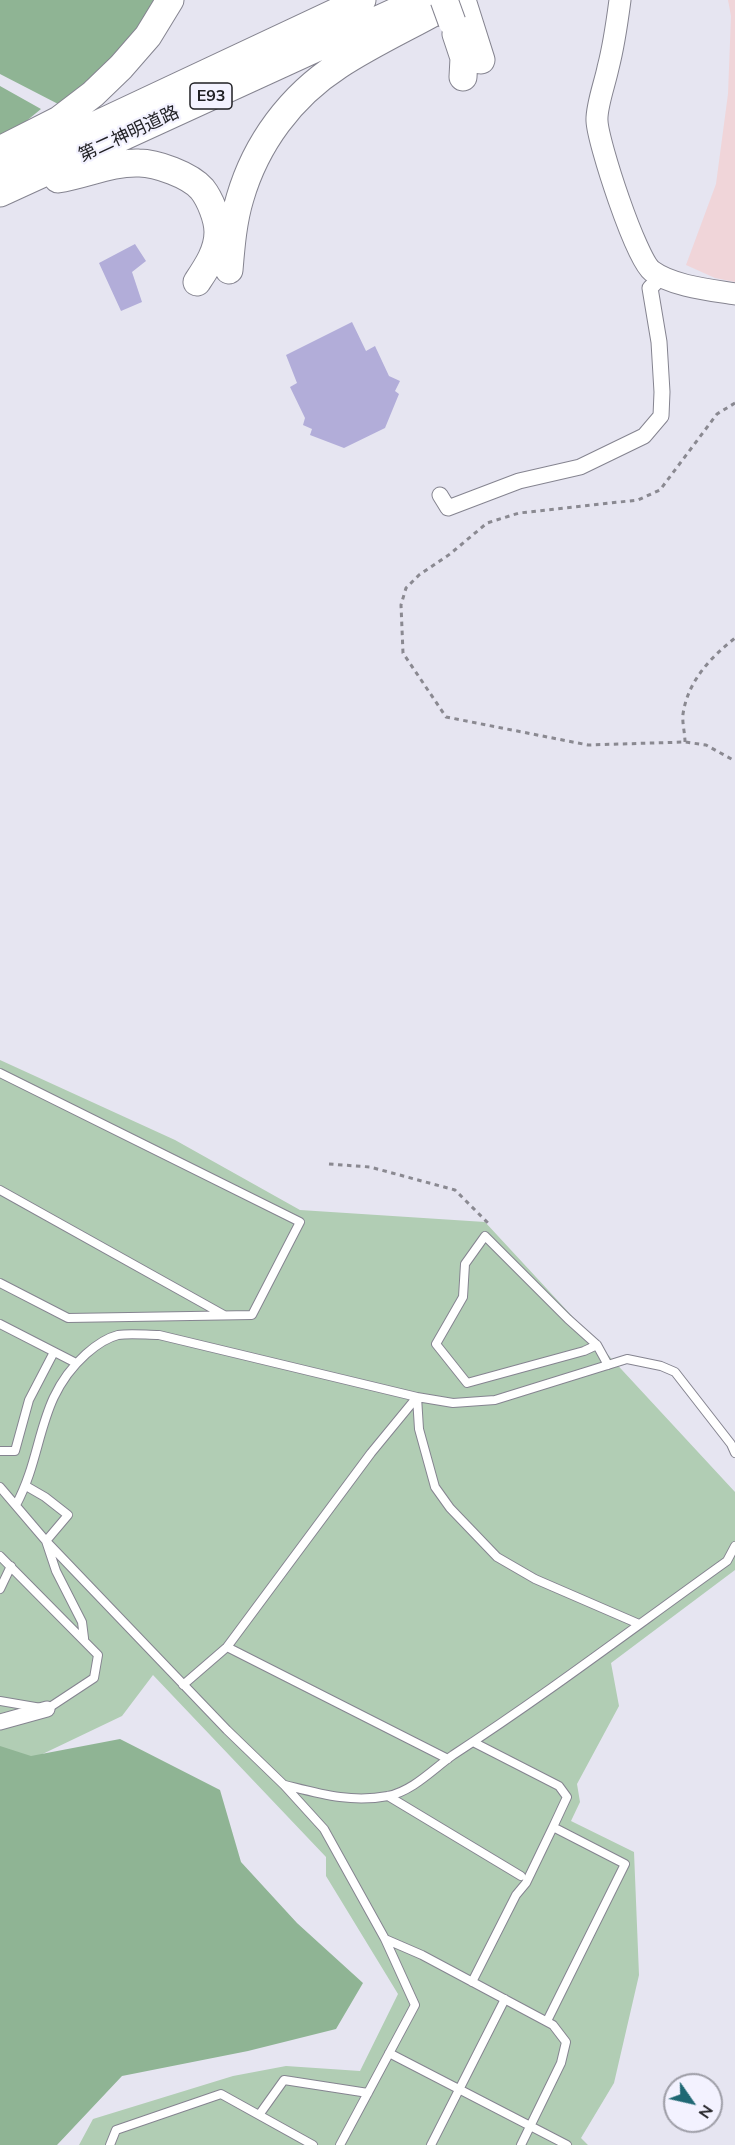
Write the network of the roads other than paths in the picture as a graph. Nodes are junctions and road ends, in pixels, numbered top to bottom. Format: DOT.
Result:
graph roads {
  1 [pos="170,0"];
  2 [pos="362,0"];
  3 [pos="421,0"];
  4 [pos="620,0"];
  5 [pos="457,8"];
  6 [pos="472,68"];
  7 [pos="0,150"];
  8 [pos="6,182"];
  9 [pos="229,270"];
  10 [pos="661,277"];
  11 [pos="197,282"];
  12 [pos="735,294"];
  13 [pos="440,495"];
  14 [pos="0,1073"];
  15 [pos="0,1190"];
  16 [pos="0,1283"];
  17 [pos="224,1315"];
  18 [pos="0,1323"];
  19 [pos="597,1345"];
  20 [pos="54,1352"];
  21 [pos="76,1363"];
  22 [pos="609,1365"];
  23 [pos="417,1397"];
  24 [pos="0,1451"];
  25 [pos="735,1453"];
  26 [pos="26,1486"];
  27 [pos="0,1487"];
  28 [pos="16,1505"];
  29 [pos="46,1541"];
  30 [pos="735,1546"];
  31 [pos="0,1556"];
  32 [pos="11,1566"];
  33 [pos="0,1589"];
  34 [pos="639,1624"];
  35 [pos="84,1639"];
  36 [pos="227,1647"];
  37 [pos="183,1685"];
  38 [pos="0,1701"];
  39 [pos="47,1709"];
  40 [pos="0,1722"];
  41 [pos="473,1743"];
  42 [pos="448,1759"];
  43 [pos="284,1785"];
  44 [pos="388,1796"];
  45 [pos="553,1827"];
  46 [pos="521,1876"];
  47 [pos="386,1939"];
  48 [pos="472,1982"];
  49 [pos="504,1999"];
  50 [pos="547,2021"];
  51 [pos="389,2054"];
  52 [pos="459,2090"];
  53 [pos="368,2093"];
  54 [pos="259,2115"];
  55 [pos="530,2127"];
  56 [pos="110,2145"];
  57 [pos="313,2145"];
  58 [pos="340,2145"];
  59 [pos="431,2145"];
  60 [pos="521,2145"];
  61 [pos="567,2145"];
  1 -- 7 [label="highway"];
  2 -- 8 [label="highway, 第二神明道路 / E93"];
  3 -- 8 [label="highway, 第二神明道路 / E93"];
  4 -- 10 [label="street"];
  5 -- 6 [label="highway"];
  5 -- 9 [label="highway"];
  8 -- 11 [label="highway"];
  10 -- 12 [label="street"];
  10 -- 13 [label="street"];
  14 -- 17 [label="lane"];
  15 -- 17 [label="lane"];
  16 -- 17 [label="lane"];
  18 -- 20 [label="lane"];
  19 -- 19 [label="lane"];
  19 -- 22 [label="lane"];
  20 -- 21 [label="lane"];
  20 -- 24 [label="lane"];
  21 -- 23 [label="lane"];
  21 -- 26 [label="lane"];
  22 -- 23 [label="lane"];
  22 -- 25 [label="lane"];
  23 -- 34 [label="lane"];
  23 -- 36 [label="lane"];
  26 -- 28 [label="lane"];
  26 -- 29 [label="lane"];
  27 -- 28 [label="lane"];
  28 -- 29 [label="lane"];
  29 -- 35 [label="lane"];
  29 -- 37 [label="lane"];
  30 -- 34 [label="lane"];
  31 -- 32 [label="lane"];
  32 -- 33 [label="lane"];
  32 -- 35 [label="lane"];
  34 -- 41 [label="lane"];
  35 -- 39 [label="lane"];
  36 -- 37 [label="lane"];
  36 -- 42 [label="lane"];
  37 -- 43 [label="lane"];
  38 -- 39 [label="lane"];
  39 -- 40 [label="street"];
  41 -- 42 [label="lane"];
  41 -- 45 [label="lane"];
  42 -- 44 [label="lane"];
  43 -- 44 [label="lane"];
  43 -- 47 [label="lane"];
  44 -- 46 [label="lane"];
  45 -- 48 [label="lane"];
  45 -- 50 [label="lane"];
  47 -- 48 [label="lane"];
  47 -- 51 [label="lane"];
  48 -- 49 [label="lane"];
  49 -- 50 [label="lane"];
  49 -- 52 [label="lane"];
  50 -- 55 [label="lane"];
  51 -- 52 [label="lane"];
  51 -- 53 [label="lane"];
  52 -- 55 [label="lane"];
  52 -- 59 [label="lane"];
  53 -- 54 [label="lane"];
  53 -- 58 [label="lane"];
  54 -- 56 [label="lane"];
  54 -- 57 [label="lane"];
  55 -- 60 [label="lane"];
  55 -- 61 [label="lane"];
}
